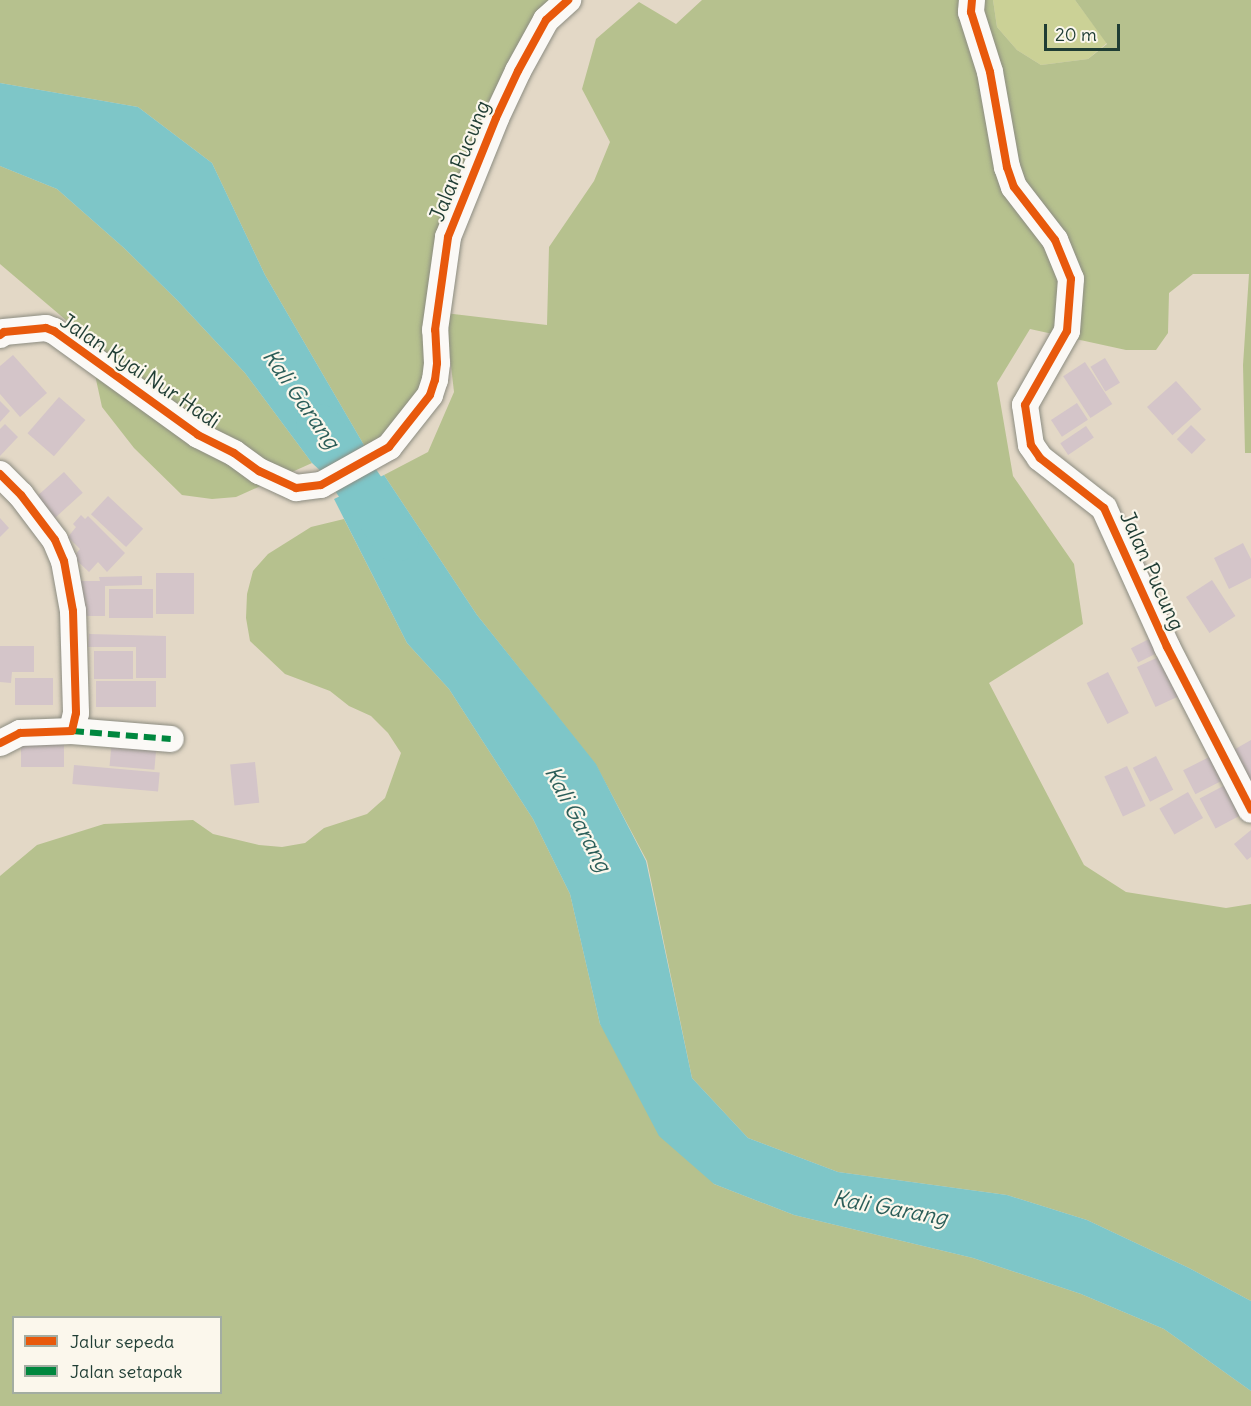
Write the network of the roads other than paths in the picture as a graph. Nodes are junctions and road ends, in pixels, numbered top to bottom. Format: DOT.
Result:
graph roads {
  1 [pos="568,0"];
  2 [pos="972,0"];
  3 [pos="0,335"];
  4 [pos="0,474"];
  5 [pos="321,485"];
  6 [pos="72,731"];
  7 [pos="171,739"];
  8 [pos="0,743"];
  9 [pos="1251,810"];
  1 -- 5 [label="street, Jalan Pucung"];
  2 -- 9 [label="street, Jalan Pucung"];
  3 -- 5 [label="street, Jalan Kyai Nur Hadi"];
  4 -- 6 [label="street"];
  6 -- 7 [label="street"];
  6 -- 8 [label="street"];
}
